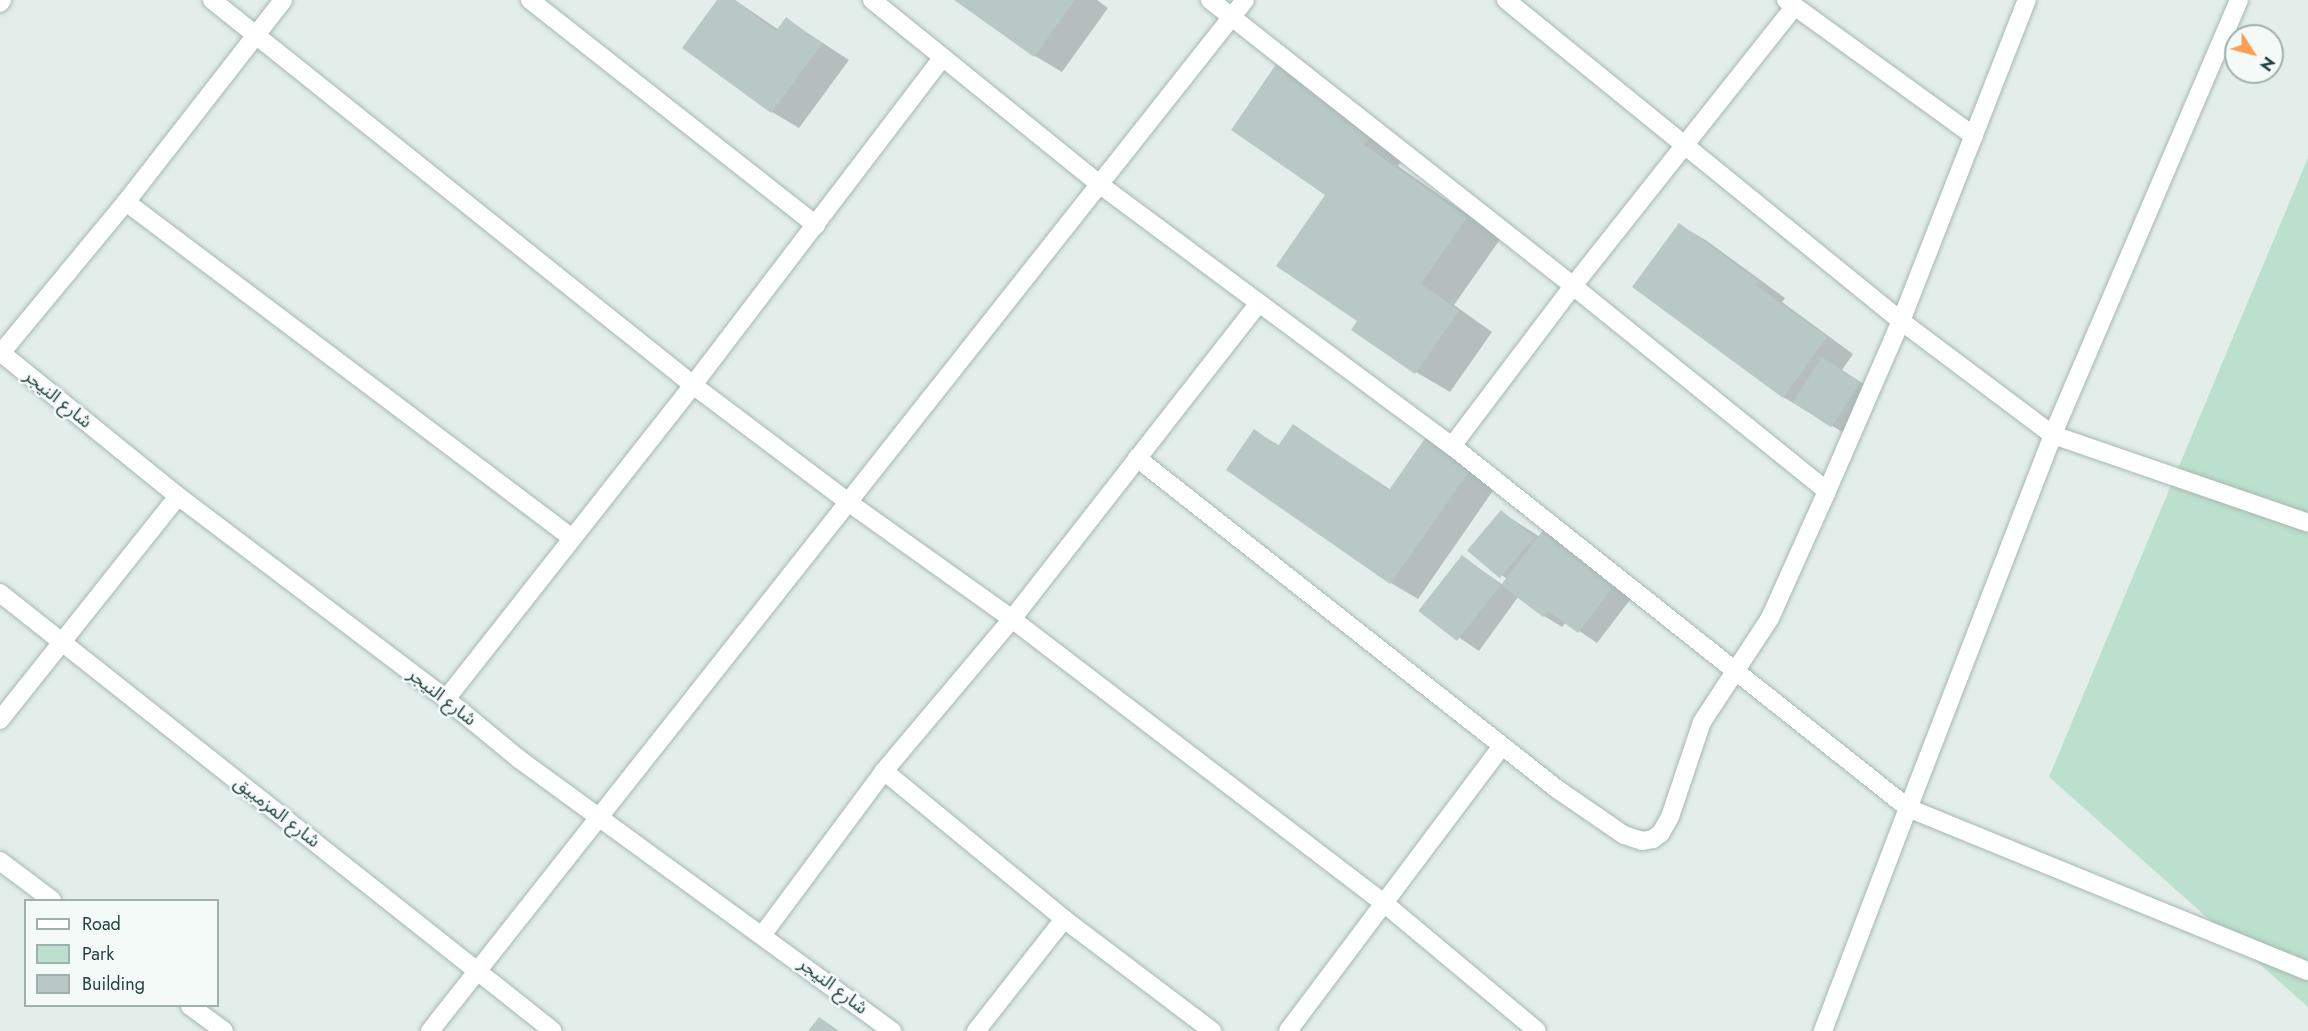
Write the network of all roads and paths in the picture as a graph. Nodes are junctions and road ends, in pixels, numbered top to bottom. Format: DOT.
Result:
graph roads {
  1 [pos="212,0"];
  2 [pos="283,0"];
  3 [pos="530,0"];
  4 [pos="872,0"];
  5 [pos="1210,0"];
  6 [pos="1245,0"];
  7 [pos="1506,0"];
  8 [pos="2027,0"];
  9 [pos="2239,0"];
  10 [pos="1790,3"];
  11 [pos="1232,16"];
  12 [pos="256,36"];
  13 [pos="943,57"];
  14 [pos="1974,136"];
  15 [pos="1684,146"];
  16 [pos="1099,184"];
  17 [pos="126,202"];
  18 [pos="816,225"];
  19 [pos="1574,286"];
  20 [pos="1259,303"];
  21 [pos="1901,321"];
  22 [pos="1,352"];
  23 [pos="693,385"];
  24 [pos="2053,435"];
  25 [pos="1452,446"];
  26 [pos="1137,458"];
  27 [pos="1827,491"];
  28 [pos="178,496"];
  29 [pos="848,502"];
  30 [pos="2308,523"];
  31 [pos="572,538"];
  32 [pos="0,593"];
  33 [pos="1012,619"];
  34 [pos="62,643"];
  35 [pos="1736,670"];
  36 [pos="446,699"];
  37 [pos="0,720"];
  38 [pos="1501,747"];
  39 [pos="884,771"];
  40 [pos="1908,808"];
  41 [pos="599,817"];
  42 [pos="0,861"];
  43 [pos="51,899"];
  44 [pos="1384,903"];
  45 [pos="1064,918"];
  46 [pos="763,934"];
  47 [pos="477,971"];
  48 [pos="2308,971"];
  49 [pos="193,1007"];
  50 [pos="224,1031"];
  51 [pos="430,1031"];
  52 [pos="553,1031"];
  53 [pos="892,1031"];
  54 [pos="976,1031"];
  55 [pos="1212,1031"];
  56 [pos="1288,1031"];
  57 [pos="1537,1031"];
  58 [pos="1823,1031"];
  1 -- 12 [label="street"];
  2 -- 12 [label="street"];
  3 -- 18 [label="street"];
  4 -- 13 [label="street"];
  5 -- 11 [label="street"];
  6 -- 11 [label="street"];
  7 -- 15 [label="street"];
  8 -- 14 [label="street"];
  9 -- 24 [label="street"];
  10 -- 14 [label="street"];
  10 -- 15 [label="street"];
  11 -- 16 [label="street"];
  11 -- 19 [label="street"];
  12 -- 17 [label="street"];
  12 -- 23 [label="street"];
  13 -- 16 [label="street"];
  13 -- 18 [label="street"];
  14 -- 21 [label="street"];
  15 -- 19 [label="street"];
  15 -- 21 [label="street"];
  16 -- 20 [label="street"];
  16 -- 29 [label="street"];
  17 -- 22 [label="street"];
  17 -- 31 [label="street"];
  18 -- 23 [label="street"];
  19 -- 25 [label="street"];
  19 -- 27 [label="street"];
  20 -- 25 [label="street"];
  20 -- 26 [label="street"];
  21 -- 24 [label="street"];
  21 -- 27 [label="street"];
  22 -- 28 [label="street, شارع النيجر"];
  23 -- 29 [label="street"];
  23 -- 31 [label="street"];
  24 -- 30 [label="street"];
  24 -- 40 [label="street"];
  25 -- 35 [label="street"];
  26 -- 33 [label="street"];
  26 -- 38 [label="street"];
  27 -- 35 [label="street"];
  28 -- 34 [label="street"];
  28 -- 36 [label="street, شارع النيجر"];
  29 -- 33 [label="street"];
  29 -- 41 [label="street"];
  31 -- 36 [label="street"];
  32 -- 34 [label="street, شارع المزمبيق"];
  33 -- 39 [label="street"];
  33 -- 44 [label="street"];
  34 -- 37 [label="street"];
  34 -- 47 [label="street, شارع المزمبيق"];
  35 -- 38 [label="street"];
  35 -- 40 [label="street"];
  36 -- 41 [label="street, شارع النيجر"];
  38 -- 44 [label="street"];
  39 -- 45 [label="street"];
  39 -- 46 [label="street"];
  40 -- 48 [label="street"];
  40 -- 58 [label="street"];
  41 -- 46 [label="street, شارع النيجر"];
  41 -- 47 [label="street"];
  42 -- 43 [label="street"];
  44 -- 56 [label="street"];
  44 -- 57 [label="street"];
  45 -- 54 [label="street"];
  45 -- 55 [label="street"];
  46 -- 53 [label="street, شارع النيجر"];
  47 -- 51 [label="street"];
  47 -- 52 [label="street, شارع المزمبيق"];
  49 -- 50 [label="street"];
}
